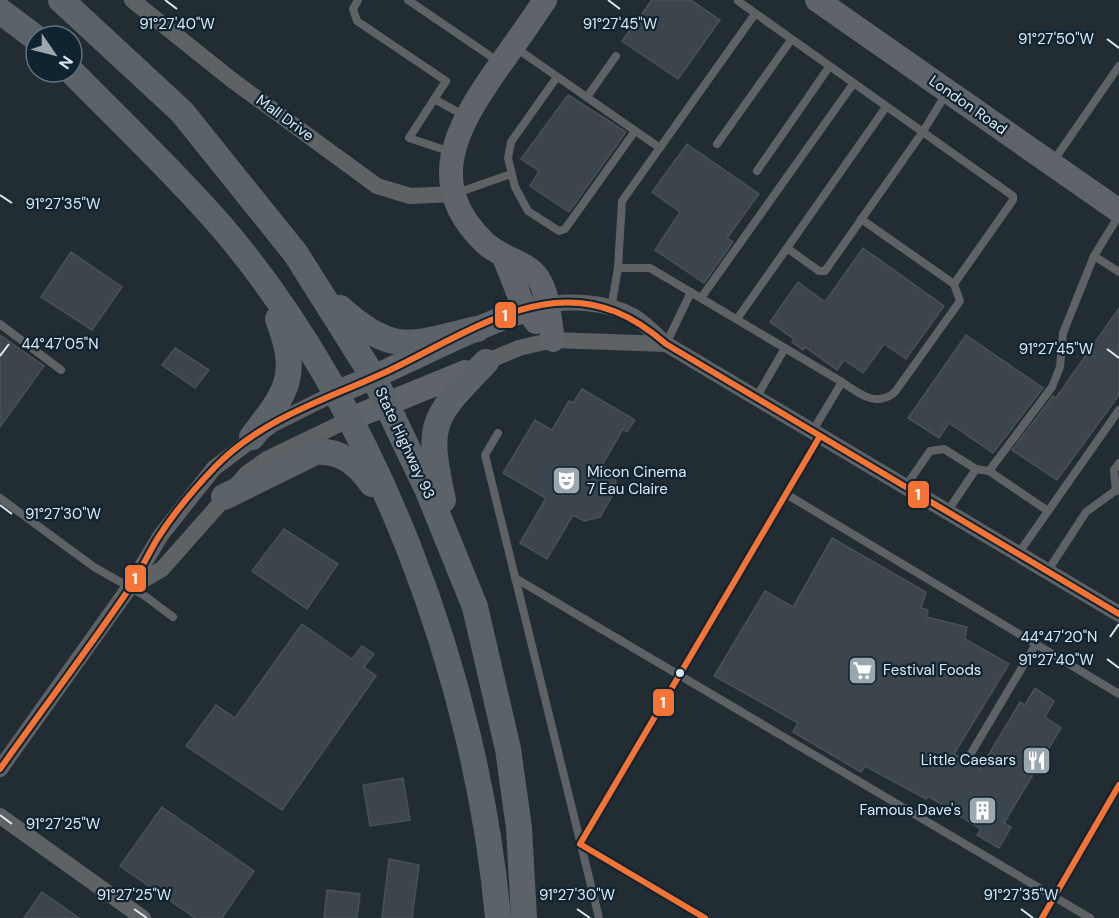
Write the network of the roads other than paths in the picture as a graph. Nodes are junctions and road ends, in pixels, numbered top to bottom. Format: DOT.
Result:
graph roads {
  1 [pos="61,0"];
  2 [pos="132,0"];
  3 [pos="358,0"];
  4 [pos="408,0"];
  5 [pos="545,0"];
  6 [pos="817,0"];
  7 [pos="738,2"];
  8 [pos="0,11"];
  9 [pos="755,14"];
  10 [pos="24,29"];
  11 [pos="791,40"];
  12 [pos="507,55"];
  13 [pos="616,56"];
  14 [pos="1119,66"];
  15 [pos="829,67"];
  16 [pos="557,77"];
  17 [pos="84,84"];
  18 [pos="853,84"];
  19 [pos="948,91"];
  20 [pos="587,97"];
  21 [pos="434,99"];
  22 [pos="886,107"];
  23 [pos="465,116"];
  24 [pos="636,131"];
  25 [pos="922,133"];
  26 [pos="717,144"];
  27 [pos="660,148"];
  28 [pos="452,152"];
  29 [pos="1052,163"];
  30 [pos="757,171"];
  31 [pos="510,174"];
  32 [pos="454,194"];
  33 [pos="1119,211"];
  34 [pos="1119,215"];
  35 [pos="861,219"];
  36 [pos="787,248"];
  37 [pos="1094,256"];
  38 [pos="618,268"];
  39 [pos="1119,272"];
  40 [pos="262,280"];
  41 [pos="954,285"];
  42 [pos="320,291"];
  43 [pos="691,292"];
  44 [pos="701,298"];
  45 [pos="536,307"];
  46 [pos="611,309"];
  47 [pos="736,319"];
  48 [pos="0,324"];
  49 [pos="477,328"];
  50 [pos="553,340"];
  51 [pos="666,344"];
  52 [pos="784,348"];
  53 [pos="475,367"];
  54 [pos="60,370"];
  55 [pos="374,378"];
  56 [pos="842,382"];
  57 [pos="334,393"];
  58 [pos="756,398"];
  59 [pos="387,405"];
  60 [pos="1119,410"];
  61 [pos="350,419"];
  62 [pos="498,433"];
  63 [pos="816,434"];
  64 [pos="252,437"];
  65 [pos="1119,462"];
  66 [pos="976,469"];
  67 [pos="989,471"];
  68 [pos="1119,480"];
  69 [pos="905,487"];
  70 [pos="1118,490"];
  71 [pos="786,494"];
  72 [pos="224,497"];
  73 [pos="0,498"];
  74 [pos="1048,511"];
  75 [pos="947,512"];
  76 [pos="396,518"];
  77 [pos="1018,554"];
  78 [pos="455,556"];
  79 [pos="1047,572"];
  80 [pos="515,578"];
  81 [pos="129,588"];
  82 [pos="1119,614"];
  83 [pos="173,617"];
  84 [pos="1036,644"];
  85 [pos="680,674"];
  86 [pos="1119,694"];
  87 [pos="970,755"];
  88 [pos="0,769"];
  89 [pos="1119,785"];
  90 [pos="0,816"];
  91 [pos="580,844"];
  92 [pos="1054,897"];
  93 [pos="143,918"];
  94 [pos="498,918"];
  95 [pos="524,918"];
  96 [pos="599,918"];
  97 [pos="705,918"];
  98 [pos="1042,918"];
  99 [pos="1090,918"];
  1 -- 42 [label="main road, State Highway 93"];
  2 -- 32 [label="street, Mall Drive"];
  3 -- 21 [label="lane"];
  4 -- 12 [label="lane"];
  5 -- 12 [label="street"];
  6 -- 19 [label="street, London Road"];
  7 -- 9 [label="lane"];
  8 -- 10 [label="main road"];
  9 -- 11 [label="lane"];
  9 -- 27 [label="lane"];
  11 -- 15 [label="lane"];
  11 -- 26 [label="lane"];
  12 -- 16 [label="lane"];
  12 -- 23 [label="street"];
  13 -- 20 [label="lane"];
  14 -- 29 [label="lane"];
  15 -- 18 [label="lane"];
  15 -- 30 [label="lane"];
  16 -- 20 [label="lane"];
  16 -- 31 [label="lane"];
  17 -- 40 [label="main road"];
  18 -- 22 [label="lane"];
  18 -- 44 [label="lane"];
  19 -- 25 [label="lane"];
  19 -- 29 [label="street, London Road"];
  20 -- 24 [label="lane"];
  21 -- 23 [label="lane"];
  21 -- 28 [label="lane"];
  22 -- 25 [label="lane"];
  22 -- 36 [label="lane"];
  23 -- 28 [label="street"];
  24 -- 27 [label="lane"];
  24 -- 31 [label="lane"];
  25 -- 35 [label="lane"];
  25 -- 41 [label="lane"];
  27 -- 38 [label="lane"];
  28 -- 32 [label="street"];
  29 -- 33 [label="street, London Road"];
  31 -- 32 [label="lane"];
  32 -- 45 [label="street"];
  34 -- 37 [label="lane"];
  35 -- 36 [label="lane"];
  35 -- 41 [label="lane"];
  36 -- 47 [label="lane"];
  37 -- 39 [label="lane"];
  37 -- 67 [label="lane"];
  38 -- 43 [label="lane"];
  38 -- 46 [label="lane"];
  40 -- 57 [label="main road"];
  40 -- 64 [label="main road"];
  41 -- 56 [label="lane"];
  42 -- 49 [label="main road"];
  42 -- 55 [label="main road, State Highway 93"];
  43 -- 44 [label="lane"];
  43 -- 51 [label="lane"];
  44 -- 47 [label="lane"];
  45 -- 46 [label="street"];
  45 -- 49 [label="street"];
  45 -- 50 [label="street"];
  46 -- 51 [label="street"];
  47 -- 52 [label="lane"];
  48 -- 54 [label="lane"];
  49 -- 55 [label="street"];
  50 -- 51 [label="street"];
  50 -- 53 [label="street"];
  51 -- 58 [label="street"];
  52 -- 56 [label="lane"];
  52 -- 58 [label="lane"];
  53 -- 59 [label="street"];
  53 -- 78 [label="main road"];
  55 -- 57 [label="street"];
  55 -- 59 [label="main road, State Highway 93"];
  56 -- 63 [label="lane"];
  57 -- 61 [label="main road"];
  57 -- 64 [label="street"];
  58 -- 63 [label="street"];
  59 -- 61 [label="street"];
  59 -- 78 [label="main road, State Highway 93"];
  60 -- 74 [label="lane"];
  61 -- 72 [label="street"];
  61 -- 76 [label="main road"];
  62 -- 80 [label="lane"];
  63 -- 69 [label="street"];
  63 -- 71 [label="lane"];
  64 -- 81 [label="street"];
  65 -- 70 [label="lane"];
  66 -- 67 [label="lane"];
  66 -- 69 [label="lane"];
  66 -- 75 [label="lane"];
  67 -- 74 [label="lane"];
  68 -- 70 [label="lane"];
  69 -- 75 [label="street"];
  70 -- 79 [label="lane"];
  71 -- 84 [label="lane"];
  71 -- 85 [label="lane"];
  72 -- 76 [label="main road"];
  72 -- 81 [label="street"];
  73 -- 81 [label="lane"];
  74 -- 77 [label="lane"];
  75 -- 77 [label="street"];
  76 -- 94 [label="main road"];
  77 -- 79 [label="street"];
  78 -- 95 [label="main road, State Highway 93"];
  79 -- 82 [label="street"];
  80 -- 85 [label="lane"];
  80 -- 91 [label="lane"];
  81 -- 83 [label="lane"];
  81 -- 88 [label="street"];
  84 -- 86 [label="lane"];
  84 -- 87 [label="lane"];
  85 -- 91 [label="lane"];
  85 -- 92 [label="lane"];
  89 -- 92 [label="lane"];
  90 -- 93 [label="street"];
  91 -- 96 [label="lane"];
  91 -- 97 [label="lane"];
  92 -- 98 [label="lane"];
  92 -- 99 [label="lane"];
}
